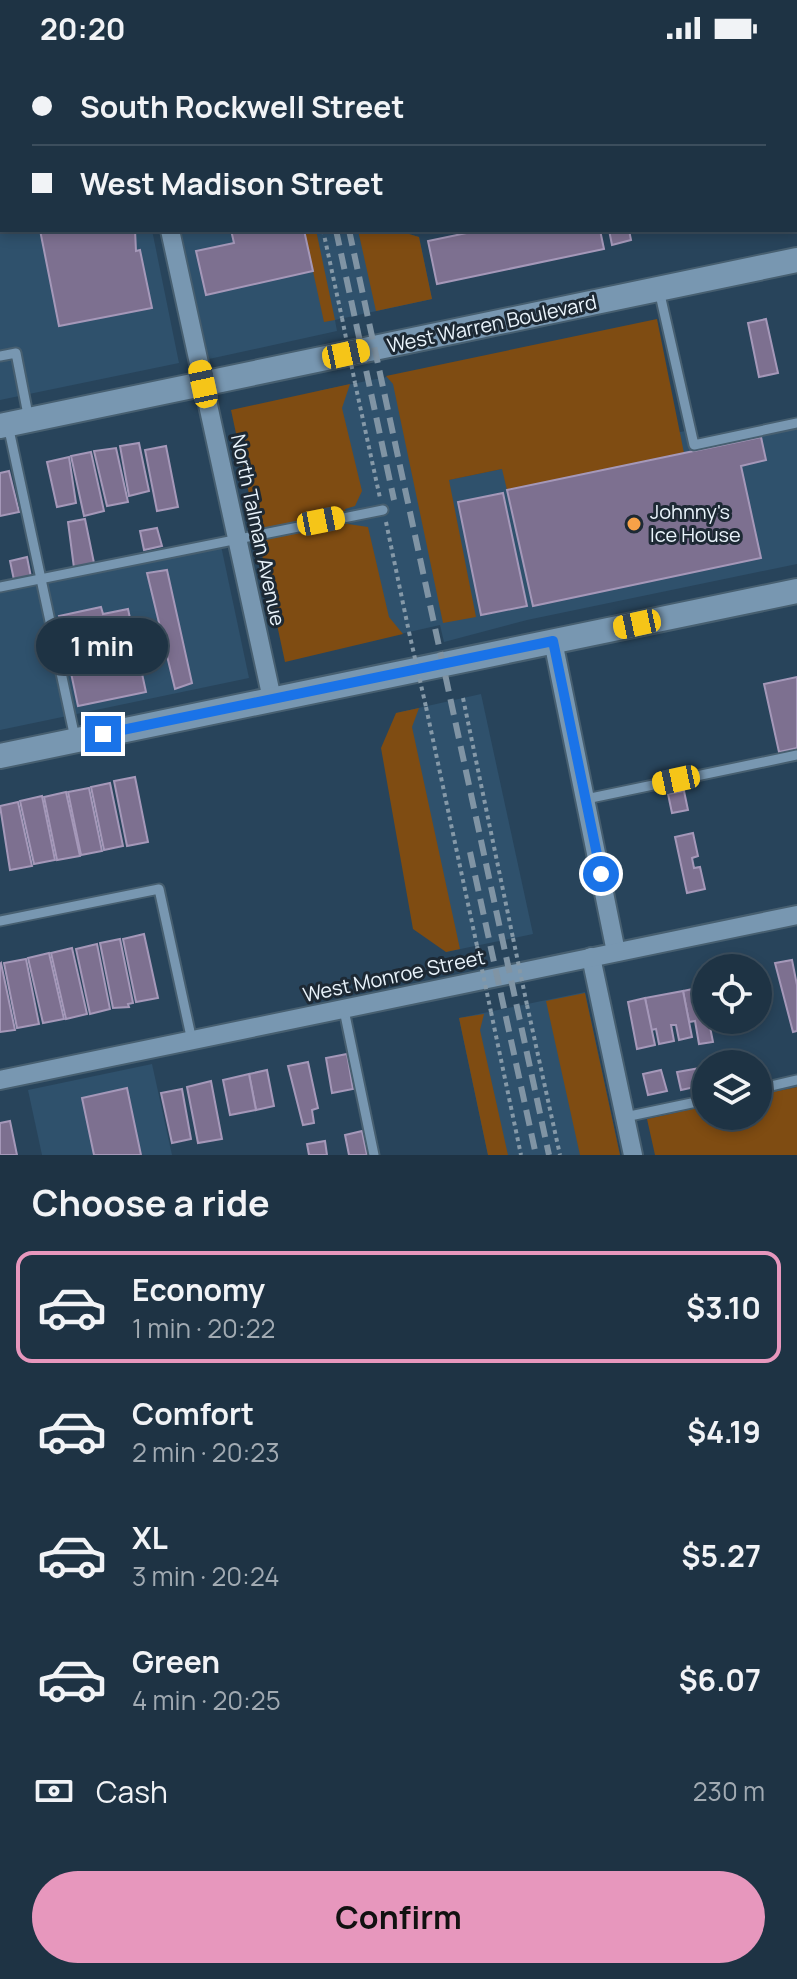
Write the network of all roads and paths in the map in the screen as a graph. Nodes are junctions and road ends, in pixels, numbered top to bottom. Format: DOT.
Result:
graph roads {
  1 [pos="170,232"];
  2 [pos="323,232"];
  3 [pos="797,260"];
  4 [pos="659,289"];
  5 [pos="0,356"];
  6 [pos="355,383"];
  7 [pos="203,384"];
  8 [pos="797,423"];
  9 [pos="13,424"];
  10 [pos="383,510"];
  11 [pos="237,538"];
  12 [pos="41,578"];
  13 [pos="0,587"];
  14 [pos="797,591"];
  15 [pos="409,632"];
  16 [pos="553,641"];
  17 [pos="463,698"];
  18 [pos="272,699"];
  19 [pos="76,740"];
  20 [pos="797,755"];
  21 [pos="0,756"];
  22 [pos="586,799"];
  23 [pos="797,915"];
  24 [pos="0,921"];
  25 [pos="616,952"];
  26 [pos="591,957"];
  27 [pos="344,1010"];
  28 [pos="192,1041"];
  29 [pos="0,1080"];
  30 [pos="797,1080"];
  31 [pos="772,1086"];
  32 [pos="692,1103"];
  33 [pos="625,1117"];
  34 [pos="374,1155"];
  35 [pos="521,1155"];
  36 [pos="560,1155"];
  37 [pos="633,1155"];
  1 -- 7 [label="street, North Talman Avenue"];
  2 -- 6 [label="path, bridge"];
  3 -- 4 [label="main road, West Warren Boulevard"];
  4 -- 7 [label="main road, West Warren Boulevard"];
  4 -- 8 [label="lane"];
  5 -- 9 [label="lane"];
  7 -- 9 [label="main road, West Warren Boulevard"];
  7 -- 11 [label="street, North Talman Avenue"];
  9 -- 12 [label="lane"];
  10 -- 11 [label="lane"];
  11 -- 12 [label="lane"];
  11 -- 18 [label="street, North Talman Avenue"];
  12 -- 13 [label="lane"];
  12 -- 19 [label="lane"];
  14 -- 16 [label="main road"];
  15 -- 35 [label="path, bridge"];
  16 -- 18 [label="main road"];
  16 -- 22 [label="street"];
  17 -- 36 [label="path, bridge"];
  18 -- 19 [label="main road"];
  19 -- 21 [label="main road"];
  20 -- 22 [label="lane"];
  22 -- 25 [label="street"];
  23 -- 25 [label="street, West Monroe Street"];
  24 -- 28 [label="lane"];
  25 -- 26 [label="street, West Monroe Street"];
  26 -- 27 [label="street, West Monroe Street"];
  26 -- 33 [label="street"];
  27 -- 28 [label="street, West Monroe Street"];
  27 -- 34 [label="lane"];
  28 -- 29 [label="street, West Monroe Street"];
  30 -- 31 [label="lane"];
  32 -- 33 [label="lane"];
  33 -- 37 [label="street"];
}
